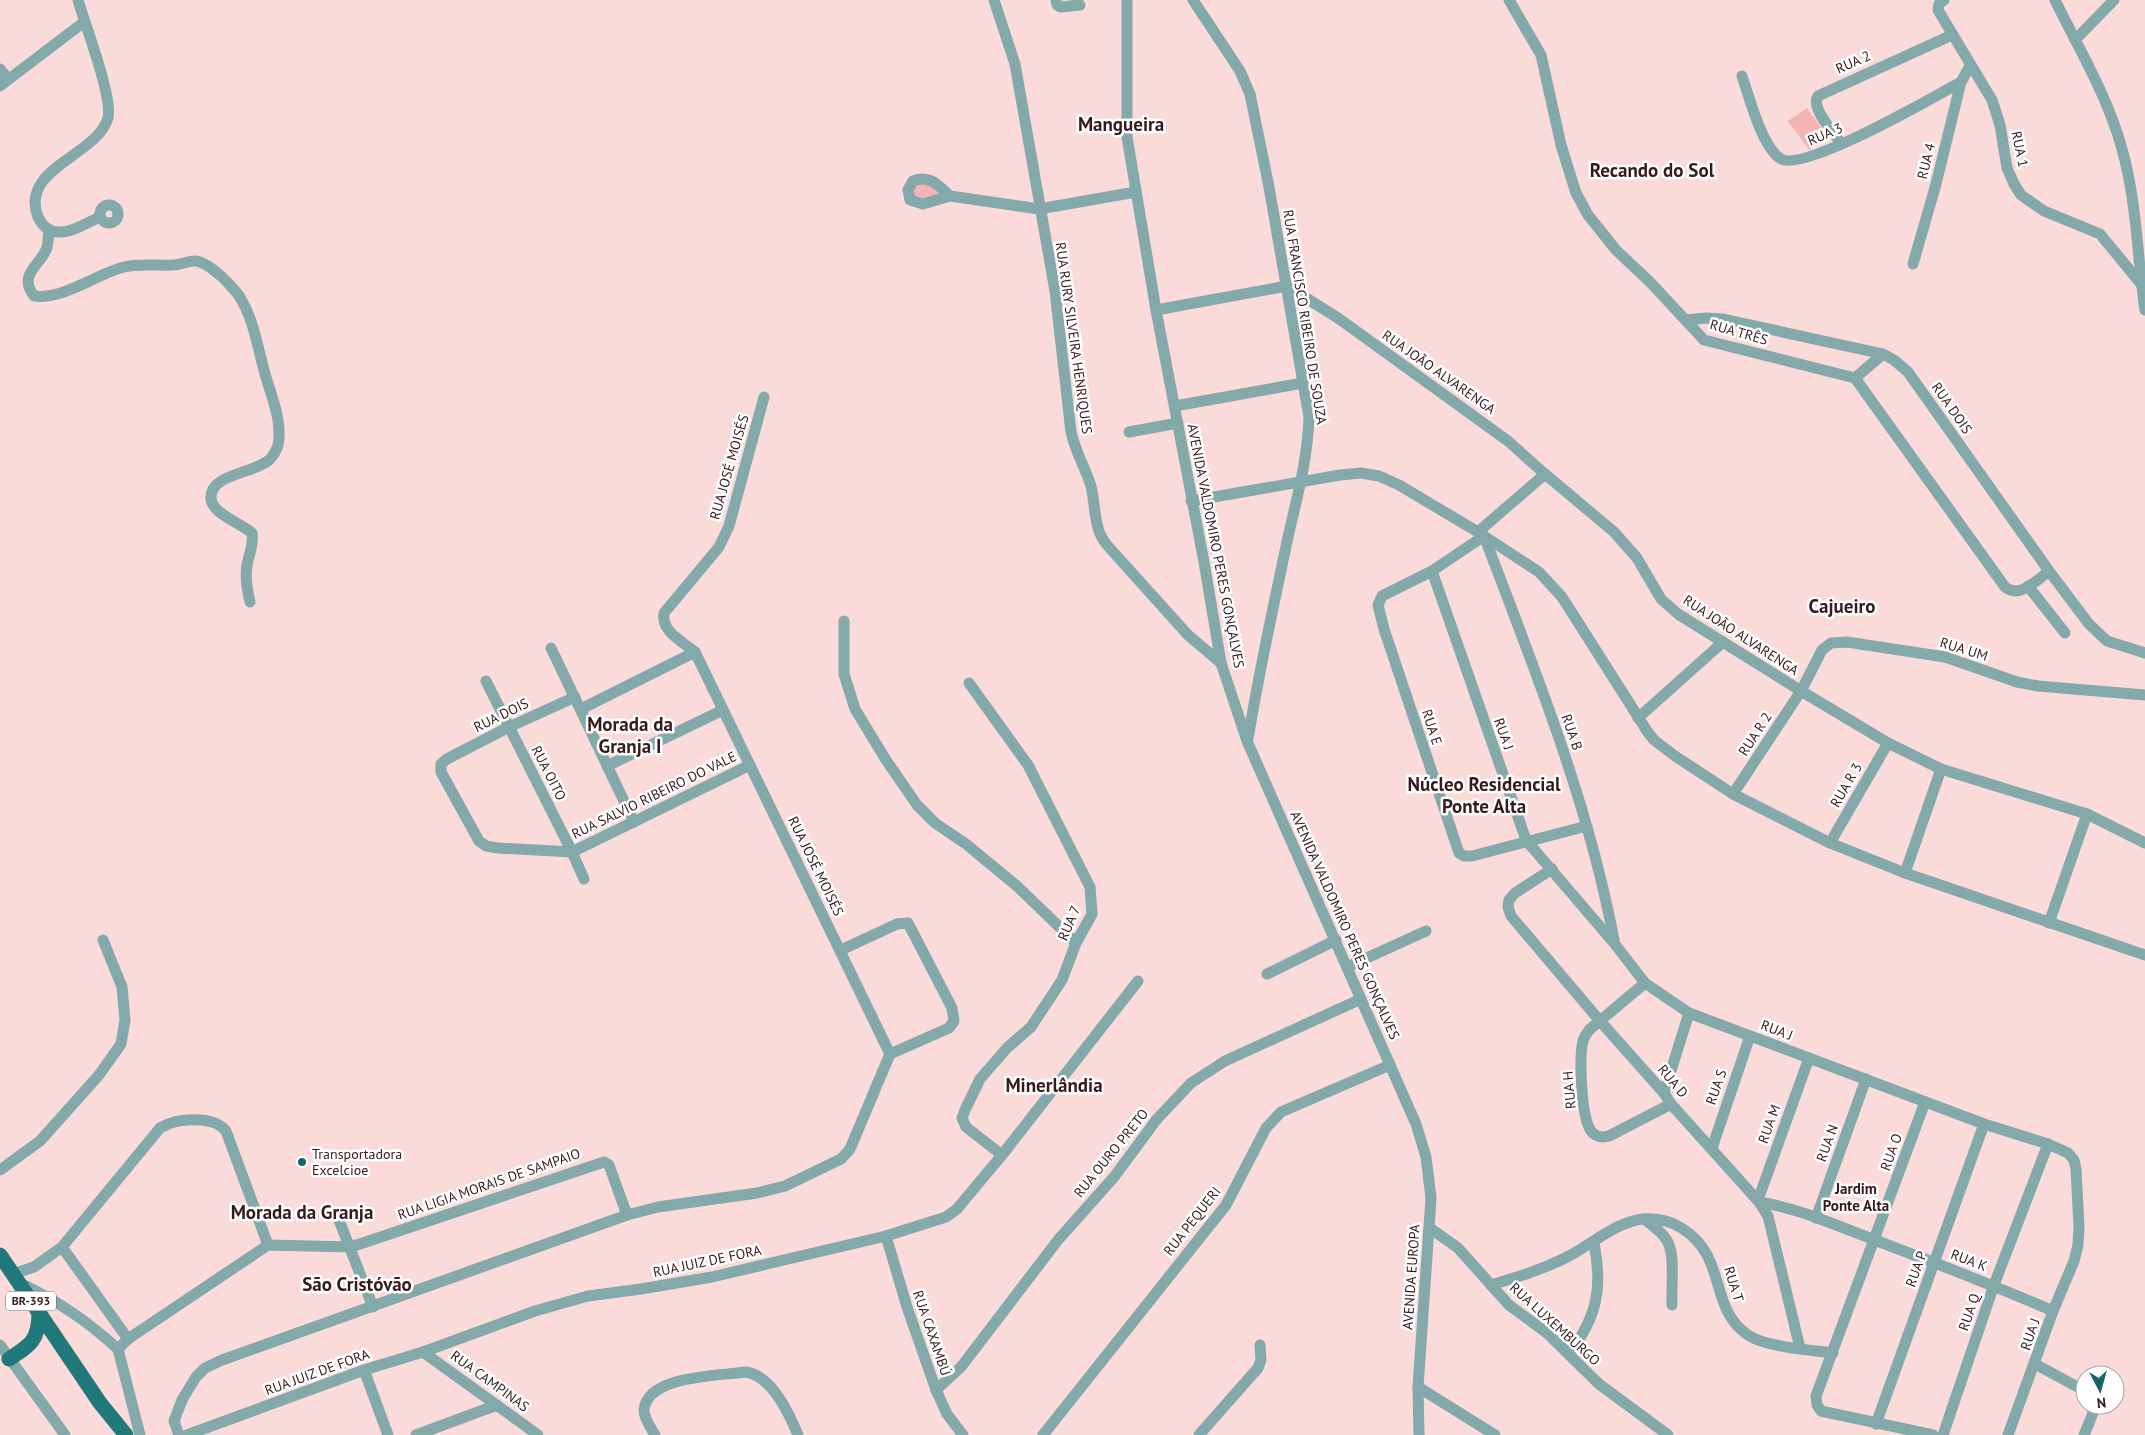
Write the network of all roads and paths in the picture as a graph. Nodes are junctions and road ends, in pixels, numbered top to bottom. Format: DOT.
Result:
graph roads {
  1 [pos="78,0"];
  2 [pos="994,0"];
  3 [pos="1056,0"];
  4 [pos="1127,0"];
  5 [pos="1193,0"];
  6 [pos="1509,0"];
  7 [pos="1944,0"];
  8 [pos="2055,0"];
  9 [pos="2114,0"];
  10 [pos="1080,5"];
  11 [pos="84,22"];
  12 [pos="1952,34"];
  13 [pos="2075,40"];
  14 [pos="1970,66"];
  15 [pos="0,69"];
  16 [pos="1742,76"];
  17 [pos="4,82"];
  18 [pos="1961,82"];
  19 [pos="1841,143"];
  20 [pos="1136,192"];
  21 [pos="950,196"];
  22 [pos="1039,209"];
  23 [pos="100,217"];
  24 [pos="50,230"];
  25 [pos="1913,264"];
  26 [pos="2142,285"];
  27 [pos="1287,286"];
  28 [pos="1156,310"];
  29 [pos="2145,310"];
  30 [pos="1686,320"];
  31 [pos="1883,354"];
  32 [pos="1855,378"];
  33 [pos="1303,383"];
  34 [pos="764,397"];
  35 [pos="1175,406"];
  36 [pos="1178,423"];
  37 [pos="1129,432"];
  38 [pos="1545,474"];
  39 [pos="1300,481"];
  40 [pos="1191,501"];
  41 [pos="1481,534"];
  42 [pos="1432,570"];
  43 [pos="2049,571"];
  44 [pos="2028,586"];
  45 [pos="250,602"];
  46 [pos="844,621"];
  47 [pos="2065,633"];
  48 [pos="1723,642"];
  49 [pos="551,648"];
  50 [pos="696,652"];
  51 [pos="2145,653"];
  52 [pos="1221,663"];
  53 [pos="486,681"];
  54 [pos="969,683"];
  55 [pos="1801,691"];
  56 [pos="2145,694"];
  57 [pos="575,697"];
  58 [pos="1253,707"];
  59 [pos="582,709"];
  60 [pos="723,710"];
  61 [pos="1237,710"];
  62 [pos="1638,718"];
  63 [pos="509,727"];
  64 [pos="1247,741"];
  65 [pos="1888,743"];
  66 [pos="441,764"];
  67 [pos="750,765"];
  68 [pos="608,766"];
  69 [pos="1941,769"];
  70 [pos="1734,794"];
  71 [pos="2087,814"];
  72 [pos="634,822"];
  73 [pos="1587,826"];
  74 [pos="1526,840"];
  75 [pos="1830,843"];
  76 [pos="2145,844"];
  77 [pos="572,852"];
  78 [pos="1552,869"];
  79 [pos="1905,873"];
  80 [pos="584,879"];
  81 [pos="2049,923"];
  82 [pos="1426,931"];
  83 [pos="103,940"];
  84 [pos="1336,940"];
  85 [pos="1076,943"];
  86 [pos="1614,943"];
  87 [pos="841,950"];
  88 [pos="2145,955"];
  89 [pos="1348,967"];
  90 [pos="1267,974"];
  91 [pos="1138,981"];
  92 [pos="1645,983"];
  93 [pos="1361,999"];
  94 [pos="1689,1013"];
  95 [pos="1600,1021"];
  96 [pos="1750,1036"];
  97 [pos="890,1054"];
  98 [pos="1809,1058"];
  99 [pos="1390,1065"];
  100 [pos="1866,1079"];
  101 [pos="1664,1093"];
  102 [pos="1925,1102"];
  103 [pos="1671,1104"];
  104 [pos="1416,1124"];
  105 [pos="1984,1124"];
  106 [pos="2048,1144"];
  107 [pos="1712,1148"];
  108 [pos="1002,1155"];
  109 [pos="0,1170"];
  110 [pos="1758,1201"];
  111 [pos="337,1215"];
  112 [pos="627,1216"];
  113 [pos="1816,1218"];
  114 [pos="1644,1219"];
  115 [pos="1430,1228"];
  116 [pos="886,1236"];
  117 [pos="1875,1240"];
  118 [pos="1594,1243"];
  119 [pos="268,1245"];
  120 [pos="62,1247"];
  121 [pos="351,1247"];
  122 [pos="0,1255"];
  123 [pos="1934,1262"];
  124 [pos="16,1278"];
  125 [pos="1491,1285"];
  126 [pos="1994,1286"];
  127 [pos="1672,1305"];
  128 [pos="373,1307"];
  129 [pos="2053,1311"];
  130 [pos="39,1312"];
  131 [pos="128,1339"];
  132 [pos="1260,1344"];
  133 [pos="31,1345"];
  134 [pos="0,1346"];
  135 [pos="62,1347"];
  136 [pos="1800,1348"];
  137 [pos="118,1349"];
  138 [pos="423,1352"];
  139 [pos="1833,1353"];
  140 [pos="1569,1354"];
  141 [pos="5,1362"];
  142 [pos="2035,1364"];
  143 [pos="364,1370"];
  144 [pos="2075,1386"];
  145 [pos="1418,1387"];
  146 [pos="936,1390"];
  147 [pos="100,1403"];
  148 [pos="497,1405"];
  149 [pos="2093,1415"];
  150 [pos="1876,1424"];
  151 [pos="65,1435"];
  152 [pos="115,1435"];
  153 [pos="126,1435"];
  154 [pos="140,1435"];
  155 [pos="179,1435"];
  156 [pos="187,1435"];
  157 [pos="388,1435"];
  158 [pos="416,1435"];
  159 [pos="538,1435"];
  160 [pos="655,1435"];
  161 [pos="798,1435"];
  162 [pos="963,1435"];
  163 [pos="1043,1435"];
  164 [pos="1199,1435"];
  165 [pos="1419,1435"];
  166 [pos="1495,1435"];
  167 [pos="1668,1435"];
  168 [pos="1934,1435"];
  169 [pos="1943,1435"];
  170 [pos="2008,1435"];
  171 [pos="2084,1435"];
  1 -- 11 [label="street"];
  2 -- 22 [label="street, RUA RURY SILVEIRA HENRIQUES"];
  3 -- 10 [label="street"];
  4 -- 20 [label="street, AVENIDA VALDOMIRO PERES GONÇALVES"];
  5 -- 27 [label="street, RUA FRANCISCO RIBEIRO DE SOUZA"];
  6 -- 30 [label="street, RUA TRÊS"];
  7 -- 12 [label="street, RUA 1"];
  8 -- 13 [label="street"];
  9 -- 13 [label="street"];
  11 -- 17 [label="street"];
  11 -- 24 [label="street"];
  12 -- 14 [label="street, RUA 1"];
  12 -- 19 [label="street, RUA 2"];
  13 -- 26 [label="street"];
  14 -- 18 [label="street, RUA 4"];
  14 -- 26 [label="street, RUA 1"];
  15 -- 17 [label="street"];
  16 -- 19 [label="street, RUA 3"];
  18 -- 19 [label="street, RUA 3"];
  18 -- 25 [label="street, RUA 4"];
  20 -- 22 [label="street"];
  20 -- 28 [label="street, AVENIDA VALDOMIRO PERES GONÇALVES"];
  21 -- 22 [label="street"];
  22 -- 52 [label="street, RUA RURY SILVEIRA HENRIQUES"];
  23 -- 24 [label="street"];
  24 -- 45 [label="street"];
  26 -- 29 [label="street"];
  27 -- 28 [label="street"];
  27 -- 33 [label="street, RUA FRANCISCO RIBEIRO DE SOUZA"];
  27 -- 38 [label="street, RUA JOÃO ALVARENGA"];
  28 -- 35 [label="street, AVENIDA VALDOMIRO PERES GONÇALVES"];
  30 -- 31 [label="street, RUA DOIS"];
  30 -- 32 [label="street, RUA TRÊS"];
  31 -- 32 [label="street"];
  31 -- 43 [label="street, RUA DOIS"];
  32 -- 44 [label="street"];
  33 -- 35 [label="street"];
  33 -- 39 [label="street, RUA FRANCISCO RIBEIRO DE SOUZA"];
  34 -- 50 [label="street, RUA JOSÉ MOISÉS"];
  35 -- 36 [label="street, AVENIDA VALDOMIRO PERES GONÇALVES"];
  36 -- 37 [label="street"];
  36 -- 40 [label="street, AVENIDA VALDOMIRO PERES GONÇALVES"];
  38 -- 41 [label="street, RUA E"];
  38 -- 48 [label="street, RUA JOÃO ALVARENGA"];
  39 -- 40 [label="street"];
  39 -- 41 [label="street"];
  39 -- 58 [label="street, RUA FRANCISCO RIBEIRO DE SOUZA"];
  40 -- 52 [label="street, AVENIDA VALDOMIRO PERES GONÇALVES"];
  41 -- 42 [label="street, RUA E"];
  41 -- 62 [label="street"];
  41 -- 73 [label="street, RUA B"];
  42 -- 74 [label="street, RUA J"];
  42 -- 74 [label="street, RUA E"];
  43 -- 44 [label="street"];
  43 -- 51 [label="street, RUA DOIS"];
  44 -- 47 [label="street"];
  46 -- 85 [label="street"];
  48 -- 55 [label="street, RUA JOÃO ALVARENGA"];
  48 -- 62 [label="street"];
  49 -- 57 [label="street"];
  50 -- 59 [label="street"];
  50 -- 60 [label="street, RUA JOSÉ MOISÉS"];
  52 -- 61 [label="street, AVENIDA VALDOMIRO PERES GONÇALVES"];
  53 -- 63 [label="street, RUA OITO"];
  54 -- 85 [label="street, RUA 7"];
  55 -- 56 [label="street, RUA UM"];
  55 -- 65 [label="street, RUA JOÃO ALVARENGA"];
  55 -- 70 [label="street, RUA R 2"];
  57 -- 59 [label="street"];
  57 -- 63 [label="street, RUA DOIS"];
  58 -- 61 [label="street"];
  58 -- 64 [label="street, RUA FRANCISCO RIBEIRO DE SOUZA"];
  59 -- 68 [label="street"];
  60 -- 67 [label="street, RUA JOSÉ MOISÉS"];
  60 -- 68 [label="street"];
  61 -- 64 [label="street, AVENIDA VALDOMIRO PERES GONÇALVES"];
  62 -- 70 [label="street"];
  63 -- 66 [label="street, RUA DOIS"];
  63 -- 77 [label="street, RUA OITO"];
  64 -- 84 [label="street, AVENIDA VALDOMIRO PERES GONÇALVES"];
  65 -- 69 [label="street, RUA JOÃO ALVARENGA"];
  65 -- 75 [label="street, RUA R 3"];
  66 -- 77 [label="street, RUA SALVIO RIBEIRO DO VALE"];
  67 -- 72 [label="street, RUA SALVIO RIBEIRO DO VALE"];
  67 -- 87 [label="street, RUA JOSÉ MOISÉS"];
  68 -- 72 [label="street"];
  69 -- 71 [label="street, RUA JOÃO ALVARENGA"];
  69 -- 79 [label="street"];
  70 -- 75 [label="street"];
  71 -- 76 [label="street, RUA JOÃO ALVARENGA"];
  71 -- 81 [label="street"];
  72 -- 77 [label="street, RUA SALVIO RIBEIRO DO VALE"];
  73 -- 74 [label="street, RUA E"];
  73 -- 86 [label="street, RUA B"];
  74 -- 78 [label="street, RUA J"];
  75 -- 79 [label="street"];
  77 -- 80 [label="street, RUA OITO"];
  78 -- 86 [label="street, RUA J"];
  78 -- 95 [label="street, RUA D"];
  79 -- 81 [label="street"];
  81 -- 88 [label="street"];
  82 -- 89 [label="street"];
  83 -- 109 [label="street"];
  84 -- 89 [label="street, AVENIDA VALDOMIRO PERES GONÇALVES"];
  84 -- 90 [label="street"];
  85 -- 108 [label="street, RUA 7"];
  86 -- 92 [label="street, RUA J"];
  87 -- 97 [label="street, RUA JOSÉ MOISÉS"];
  87 -- 97 [label="street"];
  89 -- 93 [label="street, AVENIDA VALDOMIRO PERES GONÇALVES"];
  91 -- 108 [label="street, RUA JUIZ DE FORA"];
  92 -- 94 [label="street, RUA J"];
  92 -- 95 [label="street, RUA H"];
  93 -- 99 [label="street, AVENIDA VALDOMIRO PERES GONÇALVES"];
  93 -- 146 [label="street, RUA OURO PRETO"];
  94 -- 96 [label="street, RUA J"];
  94 -- 101 [label="street"];
  95 -- 101 [label="street, RUA D"];
  95 -- 103 [label="street, RUA H"];
  96 -- 98 [label="street, RUA J"];
  96 -- 107 [label="street, RUA S"];
  97 -- 112 [label="street"];
  98 -- 100 [label="street, RUA J"];
  98 -- 110 [label="street, RUA M"];
  99 -- 104 [label="street, AVENIDA VALDOMIRO PERES GONÇALVES"];
  99 -- 163 [label="street, RUA PEQUERI"];
  100 -- 102 [label="street, RUA J"];
  100 -- 113 [label="street, RUA N"];
  101 -- 103 [label="street, RUA D"];
  102 -- 105 [label="street, RUA J"];
  102 -- 117 [label="street, RUA O"];
  103 -- 107 [label="street, RUA D"];
  104 -- 115 [label="street, AVENIDA EUROPA"];
  105 -- 106 [label="street, RUA J"];
  105 -- 123 [label="street, RUA P"];
  106 -- 126 [label="street, RUA Q"];
  106 -- 129 [label="street, RUA J"];
  107 -- 110 [label="street, RUA D"];
  108 -- 116 [label="street, RUA JUIZ DE FORA"];
  110 -- 113 [label="street, RUA K"];
  110 -- 136 [label="street, RUA D"];
  111 -- 121 [label="street"];
  112 -- 121 [label="street, RUA LIGIA MORAIS DE SAMPAIO"];
  112 -- 128 [label="street"];
  113 -- 117 [label="street, RUA K"];
  114 -- 118 [label="street, RUA T"];
  114 -- 127 [label="street"];
  114 -- 136 [label="street, RUA T"];
  115 -- 125 [label="street, RUA LUXEMBURGO"];
  115 -- 145 [label="street, AVENIDA EUROPA"];
  116 -- 138 [label="street, RUA JUIZ DE FORA"];
  116 -- 146 [label="street, RUA CAXAMBÚ"];
  117 -- 123 [label="street, RUA K"];
  117 -- 139 [label="street"];
  118 -- 125 [label="street, RUA T"];
  118 -- 140 [label="street"];
  119 -- 120 [label="street"];
  119 -- 121 [label="street, RUA LIGIA MORAIS DE SAMPAIO"];
  119 -- 131 [label="street"];
  120 -- 124 [label="street"];
  120 -- 131 [label="street"];
  121 -- 128 [label="street"];
  122 -- 124 [label="main road, BR-393"];
  123 -- 126 [label="street, RUA K"];
  123 -- 150 [label="street, RUA P"];
  124 -- 130 [label="main road, BR-393"];
  124 -- 137 [label="street"];
  125 -- 140 [label="street, RUA LUXEMBURGO"];
  126 -- 129 [label="street, RUA K"];
  126 -- 169 [label="street, RUA Q"];
  128 -- 155 [label="street"];
  129 -- 142 [label="street, RUA J"];
  130 -- 133 [label="main road"];
  130 -- 135 [label="main road, BR-393"];
  131 -- 137 [label="street"];
  132 -- 164 [label="street"];
  133 -- 135 [label="main road"];
  133 -- 141 [label="main road"];
  134 -- 141 [label="street"];
  135 -- 147 [label="main road, BR-393"];
  136 -- 139 [label="street, RUA T"];
  137 -- 154 [label="street"];
  138 -- 143 [label="street, RUA JUIZ DE FORA"];
  138 -- 148 [label="street, RUA CAMPINAS"];
  139 -- 150 [label="street"];
  140 -- 167 [label="street, RUA LUXEMBURGO"];
  141 -- 151 [label="street"];
  142 -- 144 [label="street"];
  142 -- 170 [label="street, RUA J"];
  143 -- 156 [label="street, RUA JUIZ DE FORA"];
  143 -- 157 [label="street"];
  145 -- 165 [label="street, AVENIDA EUROPA"];
  145 -- 166 [label="street"];
  146 -- 162 [label="street, RUA CAXAMBÚ"];
  147 -- 152 [label="main road, BR-393"];
  147 -- 153 [label="main road, BR-393"];
  148 -- 158 [label="street"];
  148 -- 159 [label="street, RUA CAMPINAS"];
  149 -- 171 [label="street"];
  150 -- 168 [label="street"];
  160 -- 161 [label="street"];
}
